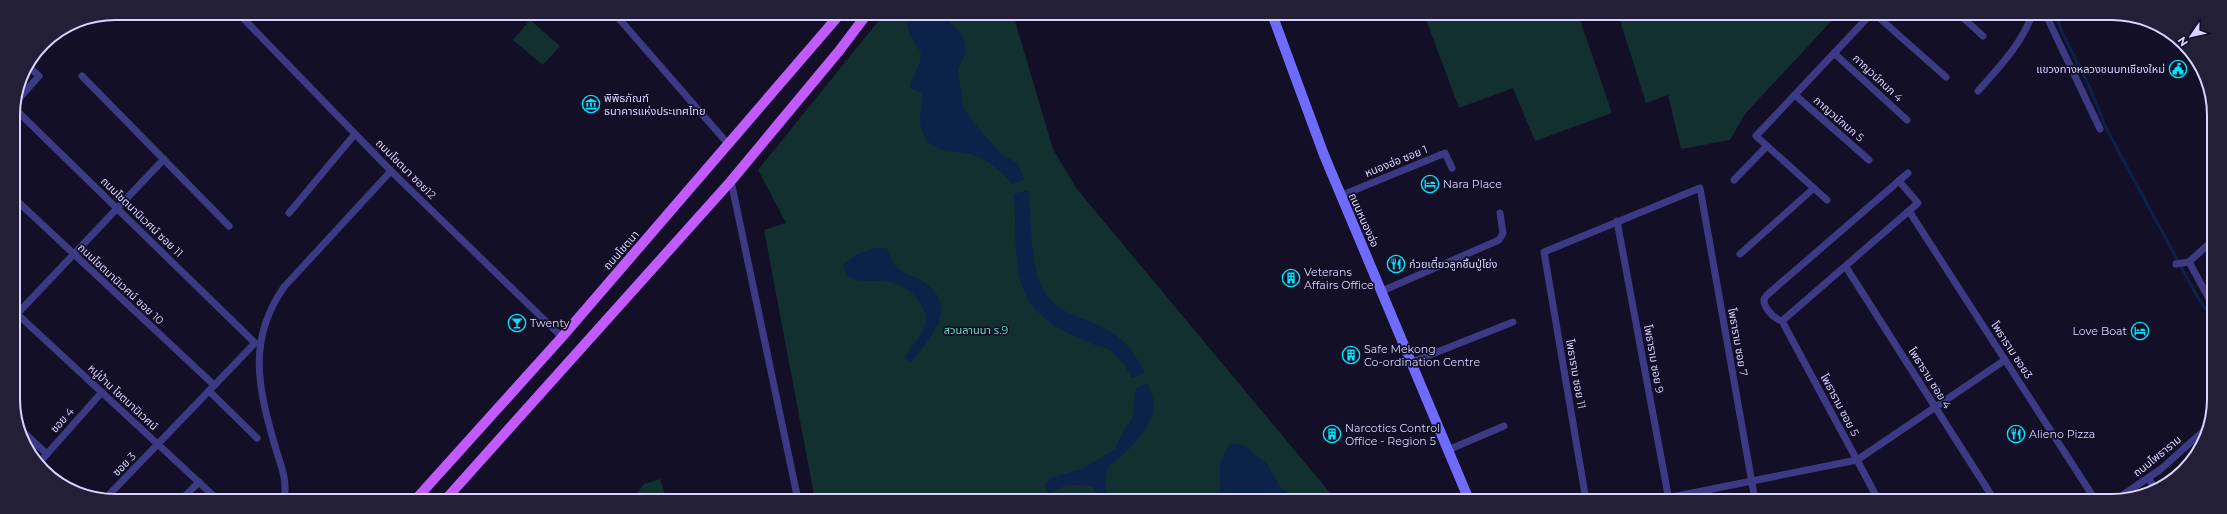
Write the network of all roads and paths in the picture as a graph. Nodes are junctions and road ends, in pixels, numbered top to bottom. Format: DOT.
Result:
graph roads {
  1 [pos="245,20"];
  2 [pos="619,20"];
  3 [pos="835,20"];
  4 [pos="862,20"];
  5 [pos="1274,20"];
  6 [pos="1865,20"];
  7 [pos="1882,20"];
  8 [pos="1966,20"];
  9 [pos="2030,20"];
  10 [pos="2048,20"];
  11 [pos="1984,36"];
  12 [pos="1834,53"];
  13 [pos="32,70"];
  14 [pos="82,76"];
  15 [pos="1946,77"];
  16 [pos="1978,91"];
  17 [pos="22,94"];
  18 [pos="1794,95"];
  19 [pos="20,113"];
  20 [pos="1907,120"];
  21 [pos="2100,129"];
  22 [pos="355,134"];
  23 [pos="729,145"];
  24 [pos="1767,146"];
  25 [pos="164,159"];
  26 [pos="1869,160"];
  27 [pos="1452,168"];
  28 [pos="391,171"];
  29 [pos="1908,173"];
  30 [pos="1734,180"];
  31 [pos="731,181"];
  32 [pos="1899,181"];
  33 [pos="1814,188"];
  34 [pos="1340,196"];
  35 [pos="1827,200"];
  36 [pos="20,204"];
  37 [pos="117,208"];
  38 [pos="1909,211"];
  39 [pos="289,213"];
  40 [pos="1500,213"];
  41 [pos="1617,221"];
  42 [pos="228,226"];
  43 [pos="2207,246"];
  44 [pos="74,254"];
  45 [pos="1740,254"];
  46 [pos="2189,262"];
  47 [pos="2176,264"];
  48 [pos="1846,266"];
  49 [pos="1382,291"];
  50 [pos="2207,295"];
  51 [pos="20,308"];
  52 [pos="20,316"];
  53 [pos="1782,321"];
  54 [pos="1513,322"];
  55 [pos="562,337"];
  56 [pos="255,343"];
  57 [pos="2005,360"];
  58 [pos="1412,362"];
  59 [pos="214,385"];
  60 [pos="209,391"];
  61 [pos="102,392"];
  62 [pos="1936,407"];
  63 [pos="1504,426"];
  64 [pos="2201,433"];
  65 [pos="27,436"];
  66 [pos="257,438"];
  67 [pos="158,444"];
  68 [pos="1448,450"];
  69 [pos="47,454"];
  70 [pos="42,460"];
  71 [pos="1857,460"];
  72 [pos="2149,478"];
  73 [pos="199,482"];
  74 [pos="1751,482"];
  75 [pos="2153,485"];
  76 [pos="2127,493"];
  77 [pos="110,494"];
  78 [pos="187,494"];
  79 [pos="212,494"];
  80 [pos="285,494"];
  81 [pos="421,494"];
  82 [pos="450,494"];
  83 [pos="797,494"];
  84 [pos="1466,494"];
  85 [pos="1585,494"];
  86 [pos="1668,494"];
  87 [pos="1693,494"];
  88 [pos="1754,494"];
  89 [pos="1875,494"];
  90 [pos="1991,494"];
  91 [pos="2091,494"];
  1 -- 22 [label="street, ถนนโชตนา ซอย12"];
  2 -- 23 [label="street"];
  3 -- 23 [label="main road, ถนนโชตนา"];
  4 -- 31 [label="main road"];
  5 -- 34 [label="main road, ถนนหนองฮ่อ"];
  6 -- 12 [label="street"];
  7 -- 15 [label="street"];
  8 -- 11 [label="street"];
  9 -- 16 [label="street"];
  10 -- 21 [label="street"];
  12 -- 18 [label="street"];
  12 -- 20 [label="street, กาญวน์กนก 4"];
  13 -- 17 [label="street"];
  14 -- 25 [label="street"];
  18 -- 24 [label="street"];
  18 -- 26 [label="street, กาญวน์กนก 5"];
  19 -- 37 [label="street, ถนนโชตนานิเวศน์ ซอย 11"];
  22 -- 28 [label="street, ถนนโชตนา ซอย12"];
  22 -- 39 [label="street"];
  23 -- 55 [label="main road, ถนนโชตนา"];
  24 -- 30 [label="street"];
  24 -- 33 [label="street"];
  25 -- 37 [label="street"];
  25 -- 42 [label="street"];
  27 -- 34 [label="street, หนองฮ่อ ซอย 1"];
  28 -- 55 [label="street, ถนนโชตนา ซอย12"];
  28 -- 80 [label="street"];
  29 -- 32 [label="street"];
  31 -- 82 [label="main road"];
  31 -- 83 [label="street"];
  32 -- 38 [label="street"];
  32 -- 53 [label="street"];
  33 -- 35 [label="street"];
  33 -- 45 [label="street"];
  34 -- 49 [label="main road, ถนนหนองฮ่อ"];
  36 -- 44 [label="street, ถนนโชตนานิเวศน์ ซอย 10"];
  37 -- 44 [label="street"];
  37 -- 56 [label="street, ถนนโชตนานิเวศน์ ซอย 11"];
  38 -- 48 [label="street"];
  38 -- 57 [label="street, โพธาราม ซอย3"];
  40 -- 49 [label="street"];
  41 -- 74 [label="street, โพธาราม ซอย 7"];
  41 -- 85 [label="street, โพธาราม ซอย 11"];
  41 -- 86 [label="street, โพธาราม ซอย 9"];
  43 -- 46 [label="street"];
  44 -- 51 [label="street"];
  44 -- 59 [label="street, ถนนโชตนานิเวศน์ ซอย 10"];
  46 -- 47 [label="street"];
  46 -- 50 [label="street"];
  48 -- 53 [label="street"];
  48 -- 62 [label="street, โพธาราม ซอย 4"];
  49 -- 58 [label="main road, ถนนหนองฮ่อ"];
  52 -- 61 [label="street, หมู่บ้าน โชตนานิเวศน์"];
  53 -- 71 [label="street, โพธาราม ซอย 5"];
  54 -- 58 [label="street"];
  55 -- 81 [label="main road, ถนนโชตนา"];
  56 -- 59 [label="street, ซอย 3"];
  57 -- 62 [label="street"];
  57 -- 91 [label="street, โพธาราม ซอย3"];
  58 -- 68 [label="main road, ถนนหนองฮ่อ"];
  59 -- 60 [label="street, ซอย 3"];
  60 -- 66 [label="street"];
  60 -- 67 [label="street, ซอย 3"];
  61 -- 67 [label="street, หมู่บ้าน โชตนานิเวศน์"];
  61 -- 69 [label="street, ซอย 4"];
  62 -- 71 [label="street"];
  62 -- 90 [label="street, โพธาราม ซอย 4"];
  63 -- 68 [label="street"];
  64 -- 72 [label="street, ถนนโพธาราม"];
  65 -- 69 [label="street"];
  67 -- 73 [label="street, หมู่บ้าน โชตนานิเวศน์"];
  67 -- 77 [label="street, ซอย 3"];
  68 -- 84 [label="main road, ถนนหนองฮ่อ"];
  69 -- 70 [label="street, ซอย 4"];
  71 -- 74 [label="street"];
  71 -- 89 [label="street, โพธาราม ซอย 5"];
  72 -- 75 [label="street"];
  72 -- 76 [label="street, ถนนโพธาราม"];
  73 -- 78 [label="street"];
  73 -- 79 [label="street, หมู่บ้าน โชตนานิเวศน์"];
  74 -- 87 [label="street"];
  74 -- 88 [label="street, โพธาราม ซอย 7"];
}
